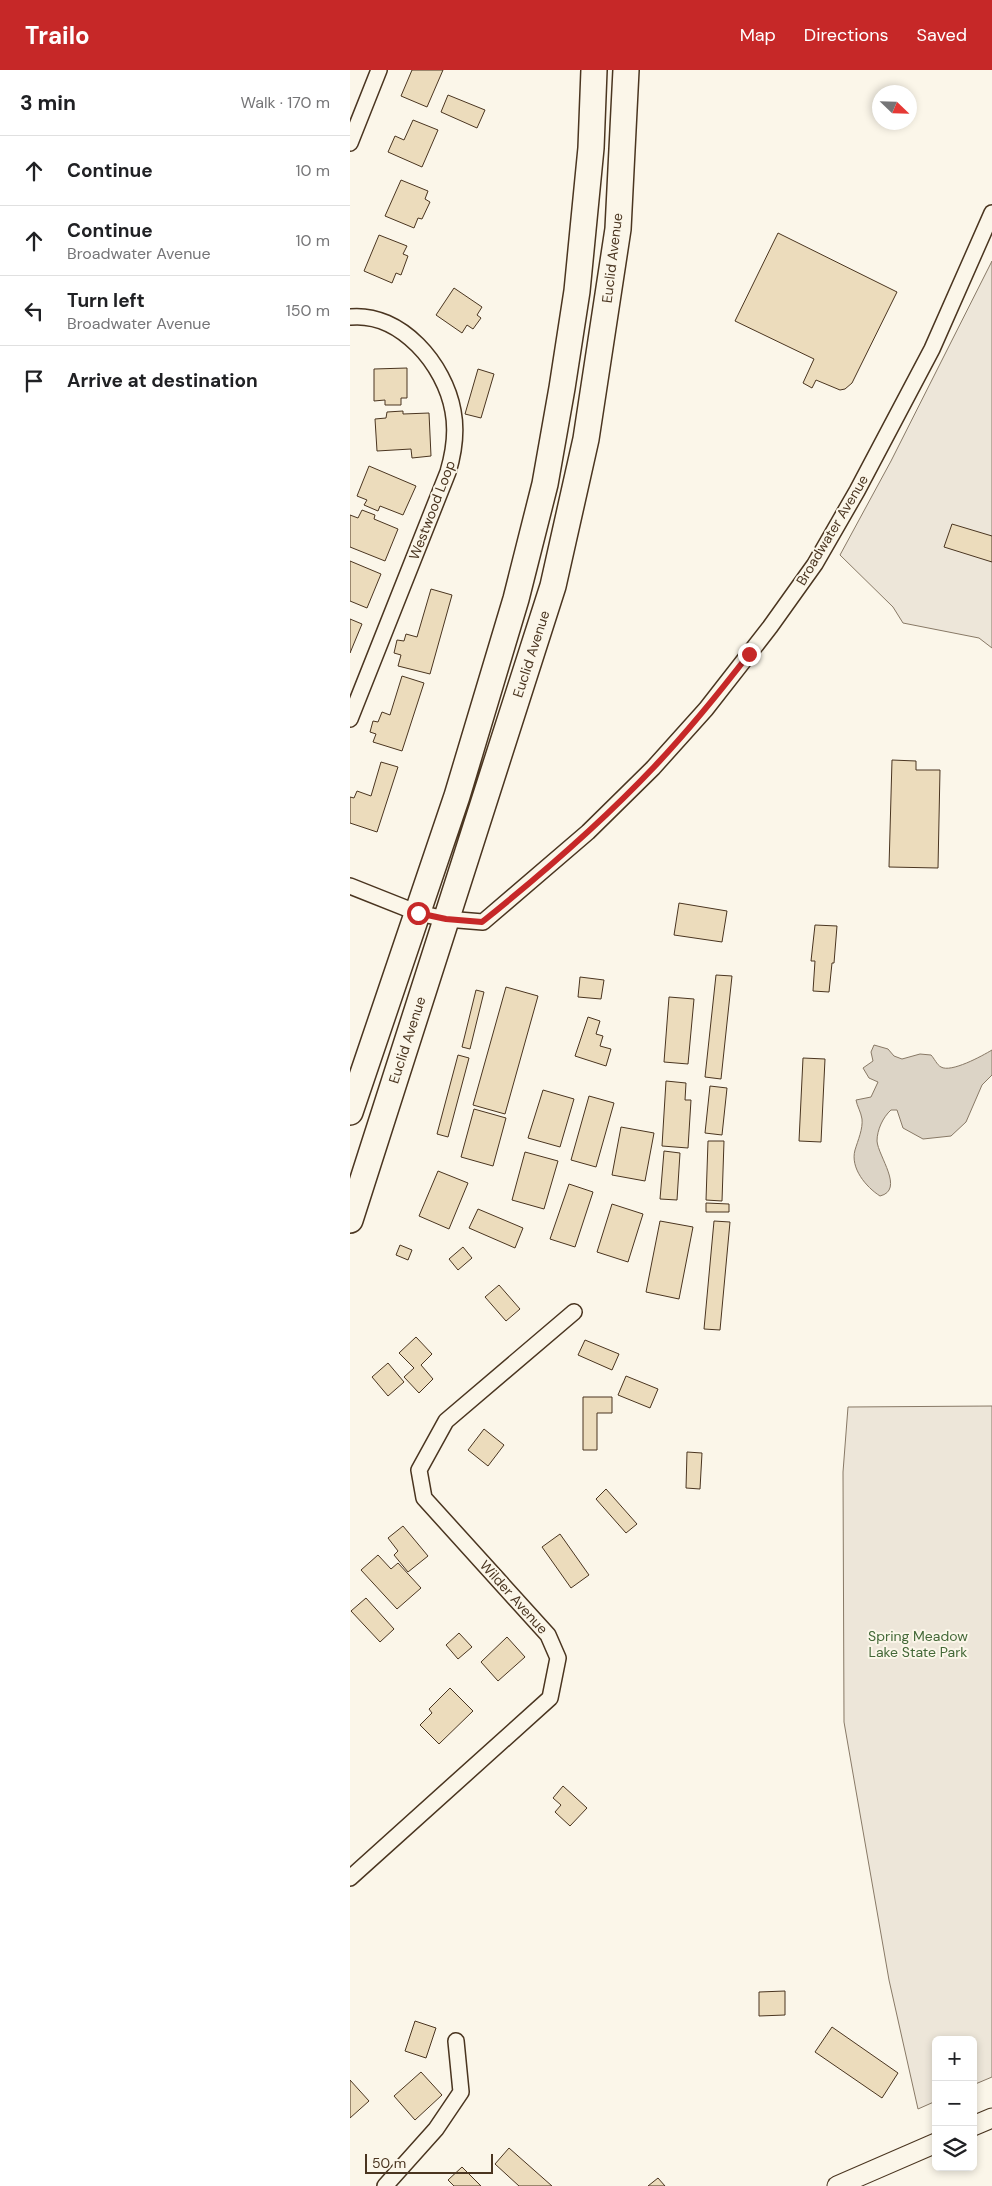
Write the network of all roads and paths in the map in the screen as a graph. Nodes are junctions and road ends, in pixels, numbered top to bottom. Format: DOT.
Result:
graph roads {
  1 [pos="379,70"];
  2 [pos="594,70"];
  3 [pos="626,70"];
  4 [pos="350,143"];
  5 [pos="992,213"];
  6 [pos="350,316"];
  7 [pos="350,719"];
  8 [pos="350,886"];
  9 [pos="418,913"];
  10 [pos="446,919"];
  11 [pos="350,1112"];
  12 [pos="350,1220"];
  13 [pos="574,1312"];
  14 [pos="350,1878"];
  15 [pos="456,2041"];
  16 [pos="992,2118"];
  17 [pos="977,2124"];
  18 [pos="932,2145"];
  19 [pos="386,2186"];
  20 [pos="837,2186"];
  1 -- 4 [label="street"];
  2 -- 9 [label="highway, Euclid Avenue"];
  3 -- 10 [label="highway, Euclid Avenue"];
  5 -- 10 [label="street, Broadwater Avenue"];
  6 -- 7 [label="street, Westwood Loop"];
  8 -- 9 [label="street, Broadwater Avenue"];
  9 -- 10 [label="street, Broadwater Avenue"];
  9 -- 11 [label="highway, Euclid Avenue"];
  10 -- 12 [label="highway, Euclid Avenue"];
  13 -- 14 [label="street, Wilder Avenue"];
  15 -- 19 [label="street"];
  16 -- 17 [label="street"];
  18 -- 20 [label="street"];
}
